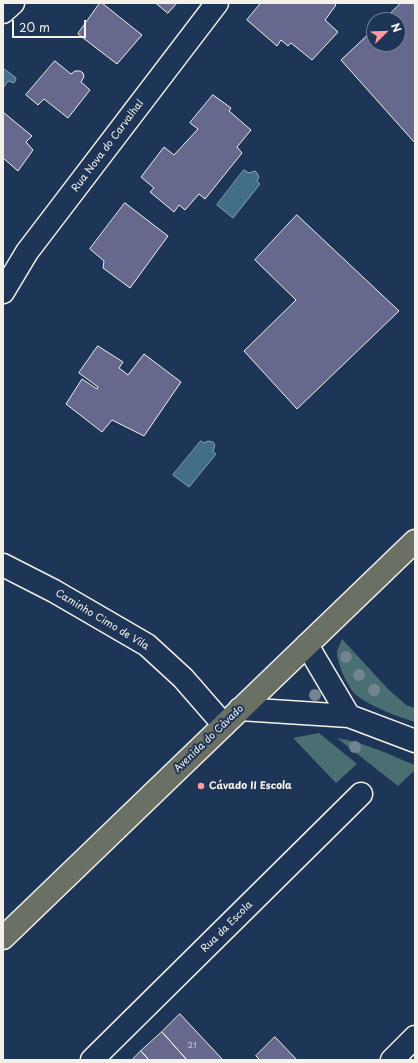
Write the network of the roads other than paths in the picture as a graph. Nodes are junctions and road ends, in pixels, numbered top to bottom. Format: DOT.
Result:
graph roads {
  1 [pos="13,3"];
  2 [pos="217,3"];
  3 [pos="3,12"];
  4 [pos="3,292"];
  5 [pos="413,545"];
  6 [pos="3,565"];
  7 [pos="307,645"];
  8 [pos="240,709"];
  9 [pos="349,716"];
  10 [pos="224,725"];
  11 [pos="415,741"];
  12 [pos="362,794"];
  13 [pos="3,938"];
  14 [pos="415,1037"];
  15 [pos="92,1060"];
  16 [pos="392,1060"];
  1 -- 3 [label="street"];
  2 -- 4 [label="street, Rua Nova do Carvalhal"];
  5 -- 7 [label="main road, Avenida do Cávado"];
  6 -- 10 [label="street, Caminho Cimo de Vila"];
  7 -- 8 [label="main road, Avenida do Cávado"];
  7 -- 9 [label="street"];
  8 -- 9 [label="street"];
  8 -- 10 [label="main road, Avenida do Cávado"];
  9 -- 11 [label="street"];
  10 -- 13 [label="main road, Avenida do Cávado"];
  12 -- 15 [label="street, Rua da Escola"];
  14 -- 16 [label="street"];
}
